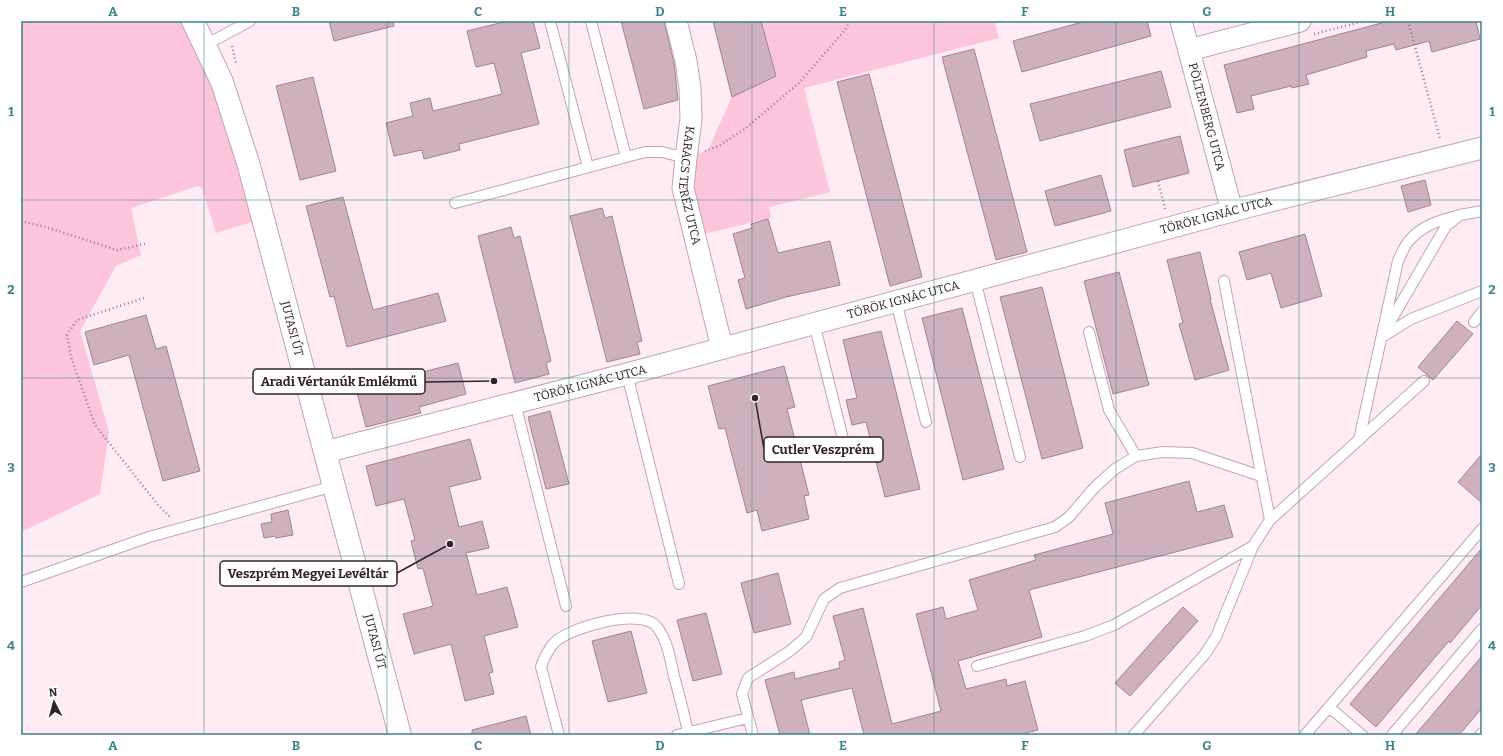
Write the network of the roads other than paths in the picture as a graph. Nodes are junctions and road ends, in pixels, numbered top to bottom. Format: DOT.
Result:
graph roads {
  1 [pos="193,21"];
  2 [pos="250,21"];
  3 [pos="550,21"];
  4 [pos="592,21"];
  5 [pos="676,21"];
  6 [pos="1182,21"];
  7 [pos="1307,28"];
  8 [pos="205,46"];
  9 [pos="1189,50"];
  10 [pos="1482,148"];
  11 [pos="626,157"];
  12 [pos="686,158"];
  13 [pos="588,167"];
  14 [pos="455,203"];
  15 [pos="1232,211"];
  16 [pos="1482,211"];
  17 [pos="1460,215"];
  18 [pos="975,280"];
  19 [pos="1224,281"];
  20 [pos="1482,290"];
  21 [pos="896,302"];
  22 [pos="1482,312"];
  23 [pos="1474,322"];
  24 [pos="814,323"];
  25 [pos="1088,332"];
  26 [pos="1380,338"];
  27 [pos="722,348"];
  28 [pos="627,374"];
  29 [pos="1424,381"];
  30 [pos="515,403"];
  31 [pos="926,422"];
  32 [pos="1359,440"];
  33 [pos="845,446"];
  34 [pos="325,452"];
  35 [pos="1136,456"];
  36 [pos="1020,457"];
  37 [pos="1261,476"];
  38 [pos="334,486"];
  39 [pos="1270,520"];
  40 [pos="1482,529"];
  41 [pos="1253,546"];
  42 [pos="21,582"];
  43 [pos="679,584"];
  44 [pos="566,606"];
  45 [pos="1482,629"];
  46 [pos="977,666"];
  47 [pos="1329,707"];
  48 [pos="748,718"];
  49 [pos="688,732"];
  50 [pos="397,734"];
  51 [pos="559,735"];
  52 [pos="677,735"];
  53 [pos="753,735"];
  54 [pos="1134,735"];
  55 [pos="1305,735"];
  56 [pos="1362,735"];
  57 [pos="1392,735"];
  1 -- 8 [label="street, JUTASI ÚT"];
  2 -- 8 [label="lane"];
  3 -- 13 [label="lane"];
  4 -- 11 [label="lane"];
  5 -- 12 [label="street, KARACS TERÉZ UTCA"];
  6 -- 9 [label="street, PÖLTENBERG UTCA"];
  7 -- 9 [label="street"];
  8 -- 34 [label="street, JUTASI ÚT"];
  9 -- 15 [label="street, PÖLTENBERG UTCA"];
  10 -- 15 [label="street, TÖRÖK IGNÁC UTCA"];
  11 -- 12 [label="lane"];
  11 -- 13 [label="lane"];
  12 -- 27 [label="street, KARACS TERÉZ UTCA"];
  13 -- 14 [label="lane"];
  15 -- 18 [label="street, TÖRÖK IGNÁC UTCA"];
  16 -- 17 [label="lane"];
  17 -- 26 [label="lane"];
  17 -- 26 [label="lane"];
  18 -- 21 [label="street, TÖRÖK IGNÁC UTCA"];
  18 -- 36 [label="lane"];
  19 -- 37 [label="lane"];
  20 -- 26 [label="lane"];
  21 -- 24 [label="street, TÖRÖK IGNÁC UTCA"];
  21 -- 31 [label="lane"];
  22 -- 23 [label="lane"];
  24 -- 27 [label="street, TÖRÖK IGNÁC UTCA"];
  24 -- 33 [label="lane"];
  25 -- 35 [label="lane"];
  26 -- 32 [label="lane"];
  27 -- 28 [label="street, TÖRÖK IGNÁC UTCA"];
  28 -- 30 [label="street, TÖRÖK IGNÁC UTCA"];
  28 -- 43 [label="lane"];
  29 -- 32 [label="lane"];
  30 -- 34 [label="street, TÖRÖK IGNÁC UTCA"];
  30 -- 44 [label="lane"];
  32 -- 39 [label="lane"];
  34 -- 38 [label="street, JUTASI ÚT"];
  35 -- 37 [label="lane"];
  35 -- 48 [label="lane"];
  37 -- 39 [label="lane"];
  38 -- 42 [label="lane"];
  38 -- 50 [label="street, JUTASI ÚT"];
  39 -- 41 [label="lane"];
  40 -- 47 [label="lane"];
  41 -- 46 [label="lane"];
  41 -- 54 [label="lane"];
  45 -- 57 [label="lane"];
  47 -- 55 [label="lane"];
  47 -- 56 [label="lane"];
  48 -- 49 [label="lane"];
  48 -- 53 [label="lane"];
  49 -- 51 [label="lane"];
  49 -- 52 [label="lane"];
}
